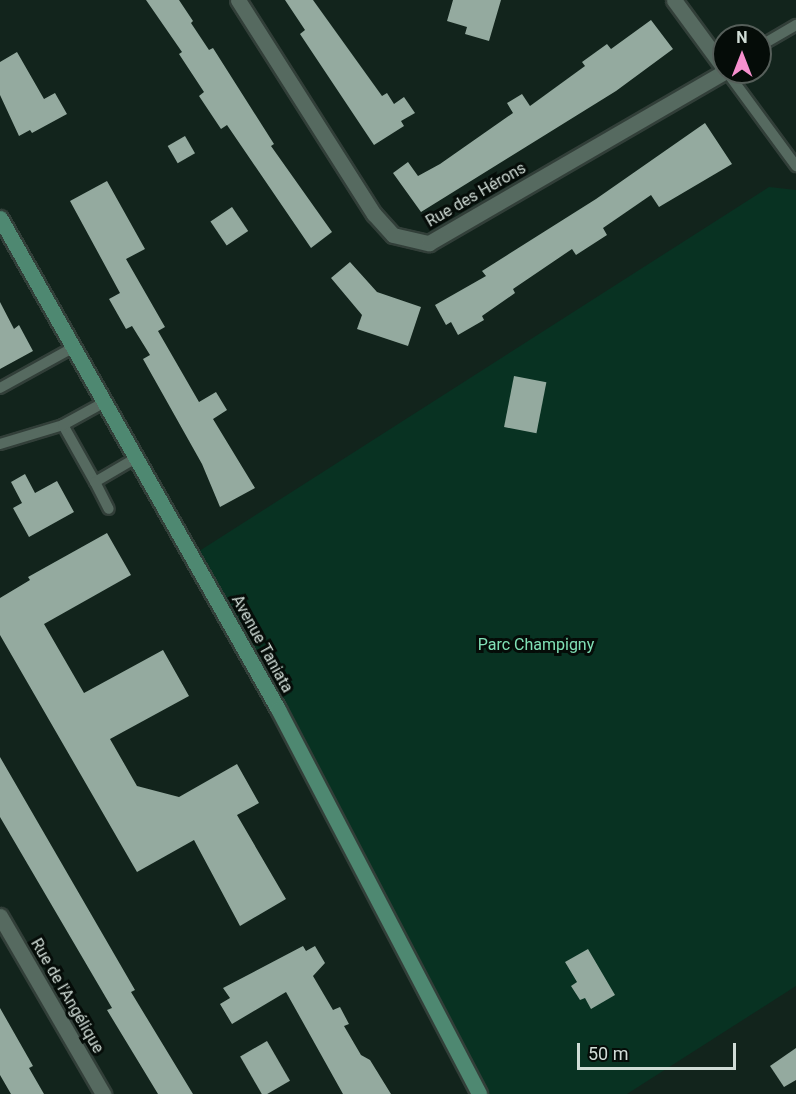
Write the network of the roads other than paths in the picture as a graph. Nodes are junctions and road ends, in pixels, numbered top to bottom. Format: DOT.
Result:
graph roads {
  1 [pos="238,0"];
  2 [pos="674,0"];
  3 [pos="796,25"];
  4 [pos="772,37"];
  5 [pos="712,52"];
  6 [pos="712,78"];
  7 [pos="735,84"];
  8 [pos="796,166"];
  9 [pos="0,218"];
  10 [pos="74,347"];
  11 [pos="0,388"];
  12 [pos="105,402"];
  13 [pos="63,425"];
  14 [pos="0,444"];
  15 [pos="136,458"];
  16 [pos="95,482"];
  17 [pos="109,509"];
  18 [pos="0,916"];
  19 [pos="103,1094"];
  20 [pos="479,1094"];
  1 -- 6 [label="street, Rue des Hérons"];
  2 -- 5 [label="street"];
  3 -- 4 [label="lane"];
  7 -- 8 [label="lane"];
  9 -- 10 [label="main road, Avenue Taniata"];
  10 -- 11 [label="lane"];
  10 -- 12 [label="main road, Avenue Taniata"];
  12 -- 13 [label="lane"];
  12 -- 15 [label="main road, Avenue Taniata"];
  13 -- 14 [label="lane"];
  13 -- 16 [label="lane"];
  15 -- 16 [label="lane"];
  15 -- 20 [label="main road, Avenue Taniata"];
  16 -- 17 [label="lane"];
  18 -- 19 [label="street, Rue de l'Angélique"];
}
